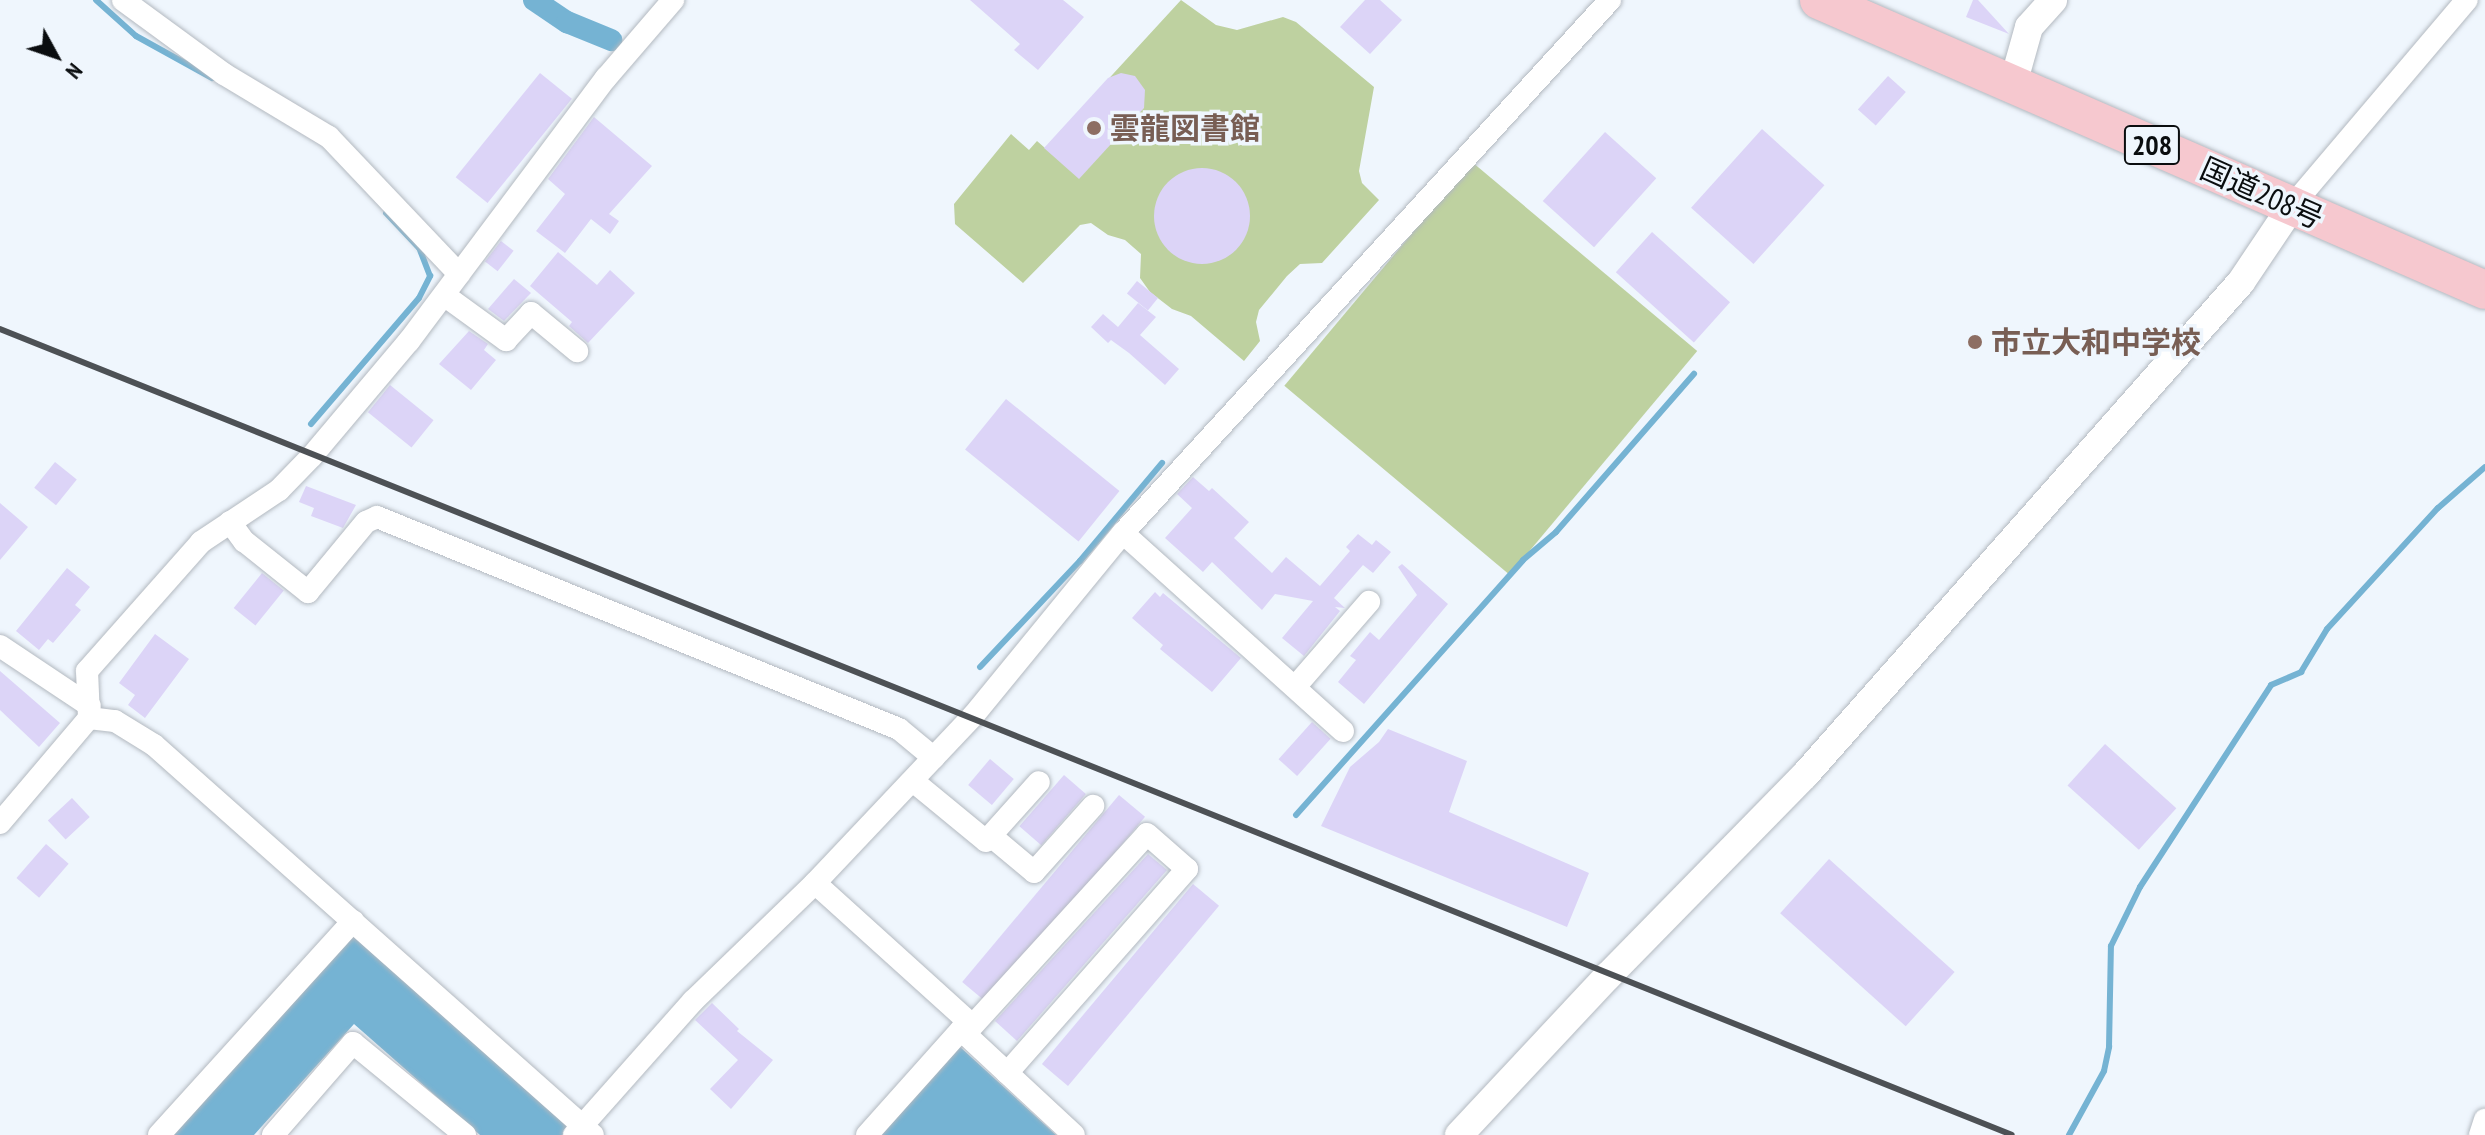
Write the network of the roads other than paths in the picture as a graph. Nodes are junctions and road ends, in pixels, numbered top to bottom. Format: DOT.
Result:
graph roads {
  1 [pos="123,0"];
  2 [pos="673,0"];
  3 [pos="1610,0"];
  4 [pos="1819,0"];
  5 [pos="2053,0"];
  6 [pos="2467,0"];
  7 [pos="2013,84"];
  8 [pos="2292,206"];
  9 [pos="459,274"];
  10 [pos="2485,290"];
  11 [pos="444,295"];
  12 [pos="577,351"];
  13 [pos="230,522"];
  14 [pos="1123,533"];
  15 [pos="1369,602"];
  16 [pos="0,646"];
  17 [pos="1295,687"];
  18 [pos="90,712"];
  19 [pos="1343,731"];
  20 [pos="934,758"];
  21 [pos="913,781"];
  22 [pos="1039,782"];
  23 [pos="1093,806"];
  24 [pos="0,823"];
  25 [pos="991,836"];
  26 [pos="815,883"];
  27 [pos="353,921"];
  28 [pos="969,1029"];
  29 [pos="1007,1073"];
  30 [pos="2485,1120"];
  31 [pos="583,1132"];
  32 [pos="159,1135"];
  33 [pos="273,1135"];
  34 [pos="465,1135"];
  35 [pos="867,1135"];
  36 [pos="1074,1135"];
  37 [pos="1459,1135"];
  38 [pos="2480,1135"];
  1 -- 9 [label="street"];
  2 -- 9 [label="street"];
  3 -- 14 [label="street"];
  4 -- 7 [label="highway, 国道208号 / 208"];
  5 -- 7 [label="street"];
  6 -- 8 [label="street"];
  7 -- 8 [label="highway, 国道208号 / 208"];
  8 -- 10 [label="highway, 国道208号 / 208"];
  8 -- 37 [label="street"];
  9 -- 11 [label="street"];
  11 -- 12 [label="street"];
  11 -- 13 [label="street"];
  13 -- 18 [label="street"];
  13 -- 20 [label="street"];
  14 -- 17 [label="street"];
  14 -- 20 [label="street"];
  15 -- 17 [label="street"];
  16 -- 18 [label="street"];
  17 -- 19 [label="street"];
  18 -- 24 [label="street"];
  18 -- 27 [label="street"];
  20 -- 21 [label="street"];
  21 -- 25 [label="street"];
  21 -- 26 [label="street"];
  22 -- 25 [label="street"];
  23 -- 25 [label="street"];
  26 -- 28 [label="street"];
  26 -- 31 [label="street"];
  27 -- 31 [label="street"];
  27 -- 32 [label="street"];
  28 -- 29 [label="street"];
  28 -- 29 [label="street"];
  28 -- 35 [label="street"];
  29 -- 36 [label="street"];
  30 -- 38 [label="street"];
  33 -- 34 [label="street"];
}
